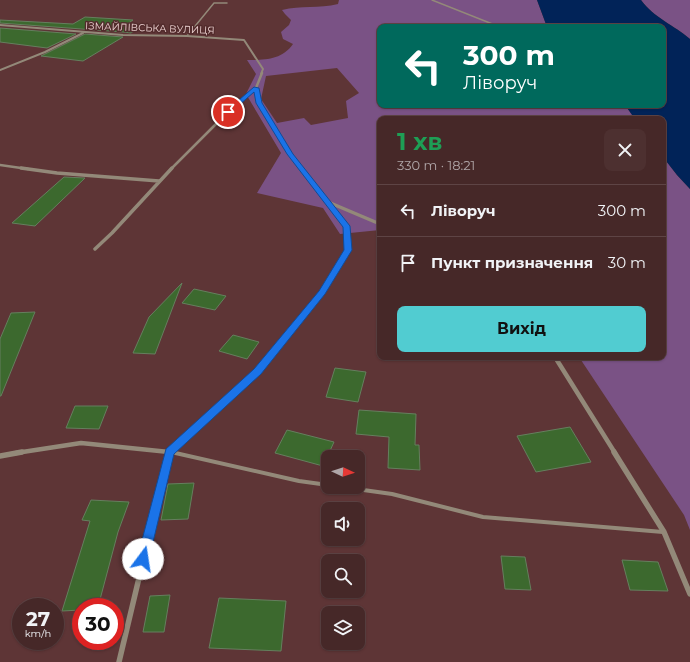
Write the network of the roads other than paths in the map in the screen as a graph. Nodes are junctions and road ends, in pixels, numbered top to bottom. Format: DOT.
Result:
graph roads {
  1 [pos="432,0"];
  2 [pos="226,3"];
  3 [pos="492,24"];
  4 [pos="0,26"];
  5 [pos="84,32"];
  6 [pos="187,36"];
  7 [pos="0,70"];
  8 [pos="256,88"];
  9 [pos="0,165"];
  10 [pos="159,181"];
  11 [pos="327,202"];
  12 [pos="377,223"];
  13 [pos="95,249"];
  14 [pos="557,360"];
  15 [pos="169,452"];
  16 [pos="0,456"];
  17 [pos="321,484"];
  18 [pos="365,490"];
  19 [pos="664,532"];
  20 [pos="690,594"];
  21 [pos="119,662"];
  1 -- 3 [label="lane"];
  2 -- 6 [label="lane"];
  4 -- 5 [label="street, ІЗМАЙЛІВСЬКА ВУЛИЦЯ"];
  5 -- 6 [label="street, ІЗМАЙЛІВСЬКА ВУЛИЦЯ"];
  5 -- 7 [label="street"];
  6 -- 8 [label="street, ІЗМАЙЛІВСЬКА ВУЛИЦЯ"];
  8 -- 10 [label="street"];
  8 -- 11 [label="street"];
  9 -- 10 [label="street"];
  10 -- 13 [label="street"];
  11 -- 12 [label="street"];
  11 -- 15 [label="street"];
  14 -- 19 [label="street"];
  15 -- 16 [label="street"];
  15 -- 17 [label="lane"];
  15 -- 21 [label="street"];
  18 -- 19 [label="lane"];
  19 -- 20 [label="street"];
}
